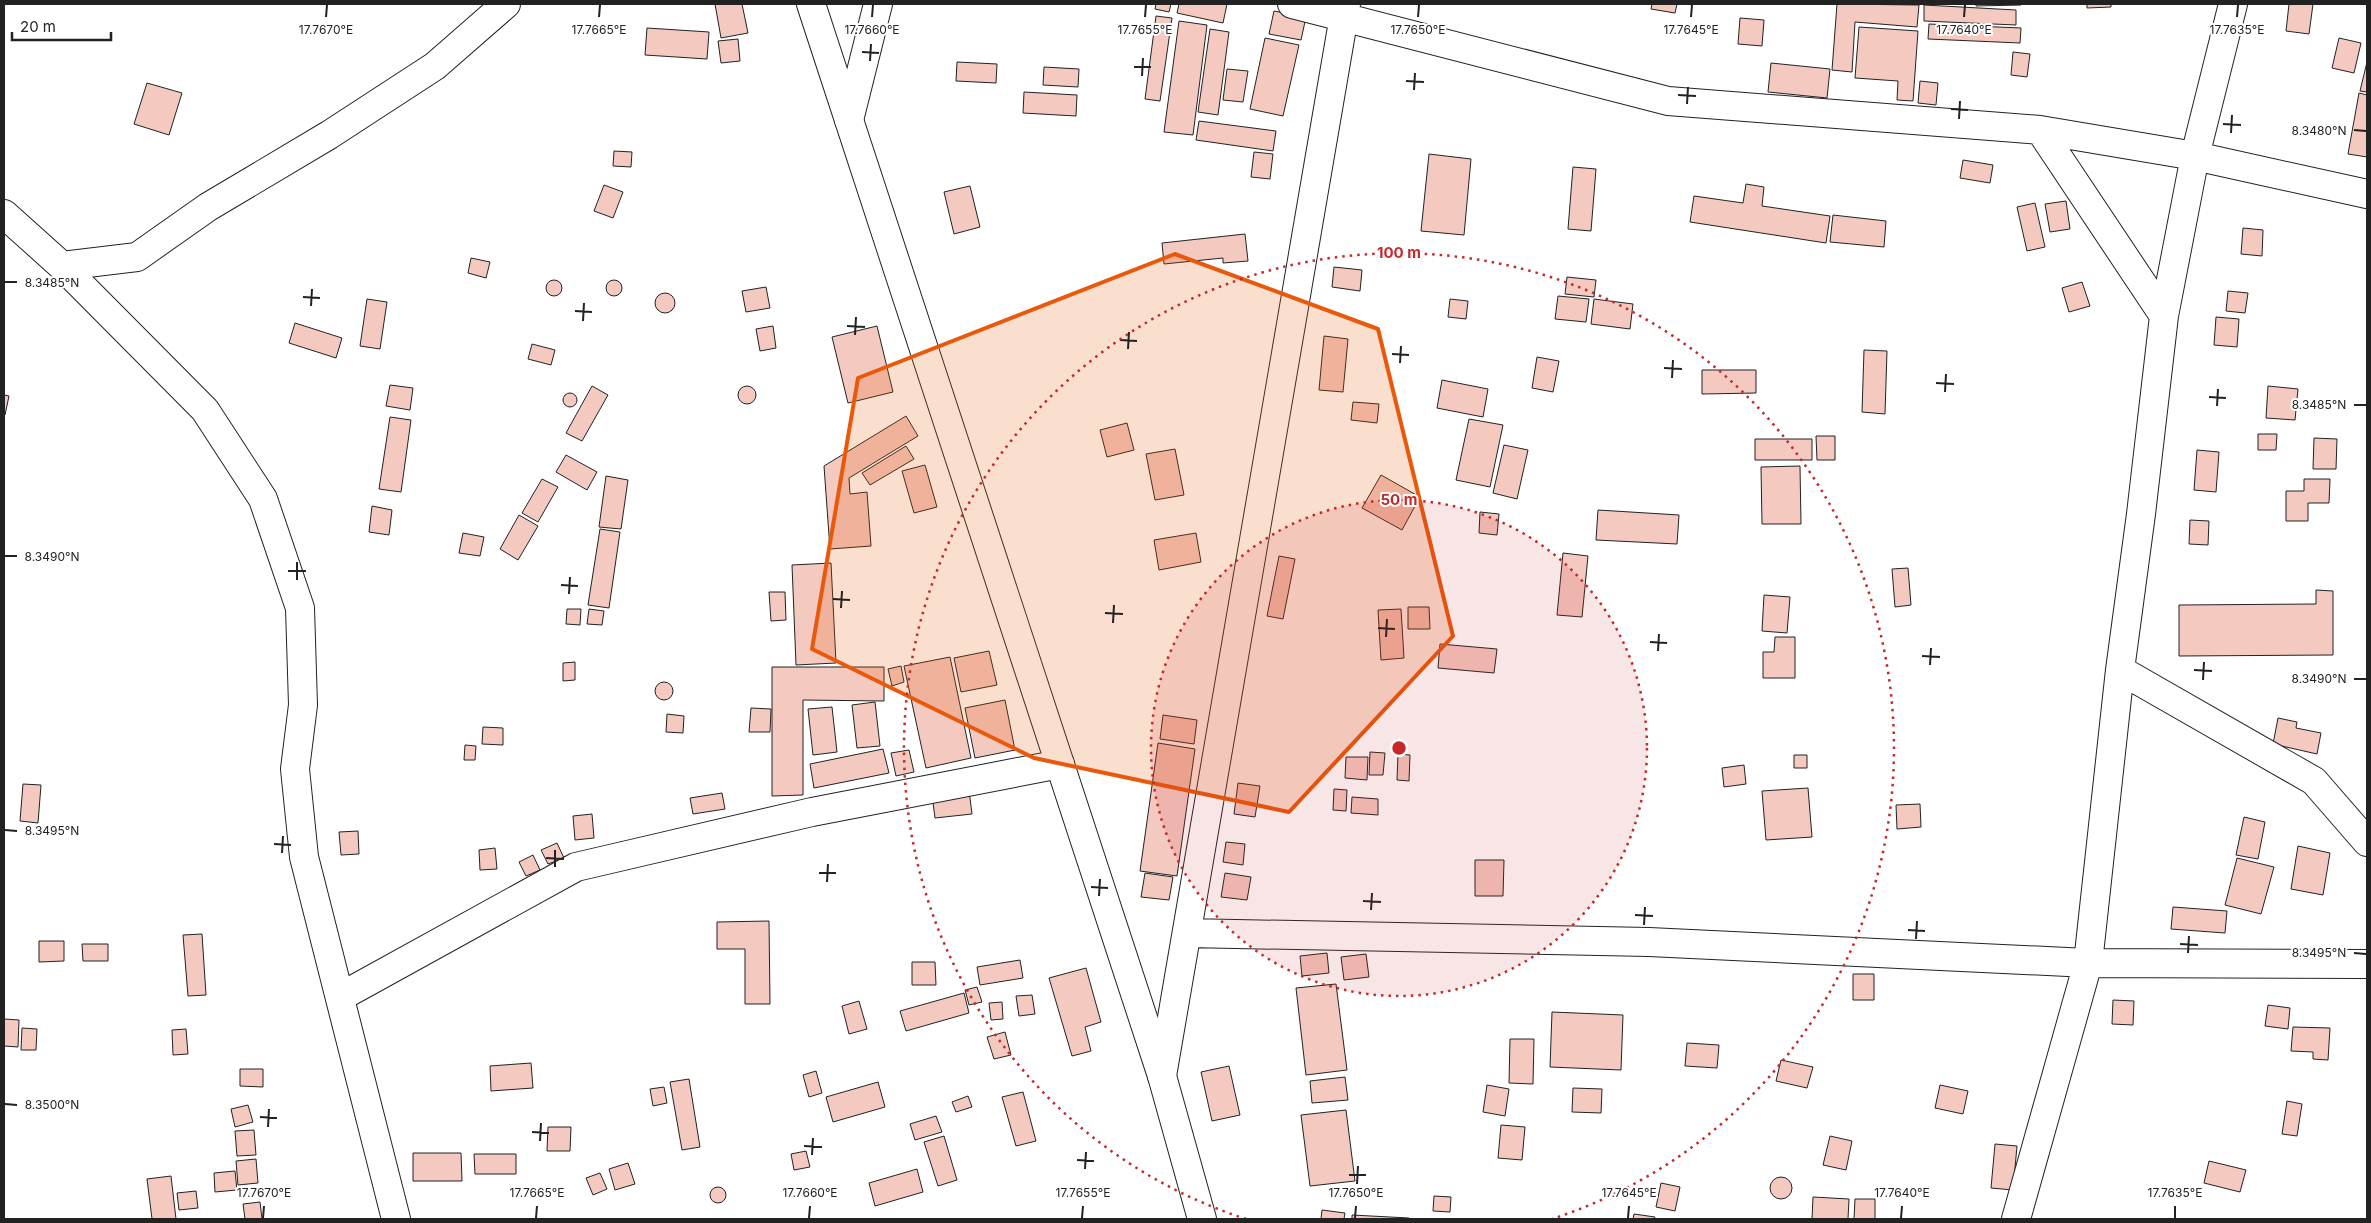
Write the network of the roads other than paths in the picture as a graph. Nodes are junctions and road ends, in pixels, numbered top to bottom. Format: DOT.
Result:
graph roads {
  1 [pos="506,4"];
  2 [pos="811,4"];
  3 [pos="878,4"];
  4 [pos="1292,4"];
  5 [pos="2233,4"];
  6 [pos="1345,10"];
  7 [pos="849,120"];
  8 [pos="2040,130"];
  9 [pos="2195,156"];
  10 [pos="2367,194"];
  11 [pos="4,214"];
  12 [pos="62,266"];
  13 [pos="2164,316"];
  14 [pos="2120,670"];
  15 [pos="1060,764"];
  16 [pos="2367,842"];
  17 [pos="1187,933"];
  18 [pos="2088,963"];
  19 [pos="2367,964"];
  20 [pos="340,997"];
  21 [pos="1162,1076"];
  22 [pos="396,1219"];
  23 [pos="1202,1219"];
  24 [pos="2016,1219"];
  1 -- 12 [label="street"];
  2 -- 7 [label="street"];
  3 -- 7 [label="street"];
  4 -- 6 [label="street"];
  5 -- 9 [label="street"];
  6 -- 8 [label="street"];
  6 -- 17 [label="street"];
  7 -- 15 [label="street"];
  8 -- 9 [label="street"];
  8 -- 13 [label="street"];
  9 -- 10 [label="street"];
  9 -- 13 [label="street"];
  11 -- 12 [label="street"];
  12 -- 20 [label="street"];
  13 -- 14 [label="street"];
  14 -- 16 [label="street"];
  14 -- 18 [label="street"];
  15 -- 20 [label="street"];
  15 -- 21 [label="street"];
  17 -- 18 [label="street"];
  17 -- 21 [label="street"];
  18 -- 19 [label="street"];
  18 -- 24 [label="street"];
  20 -- 22 [label="street"];
  21 -- 23 [label="street"];
}
